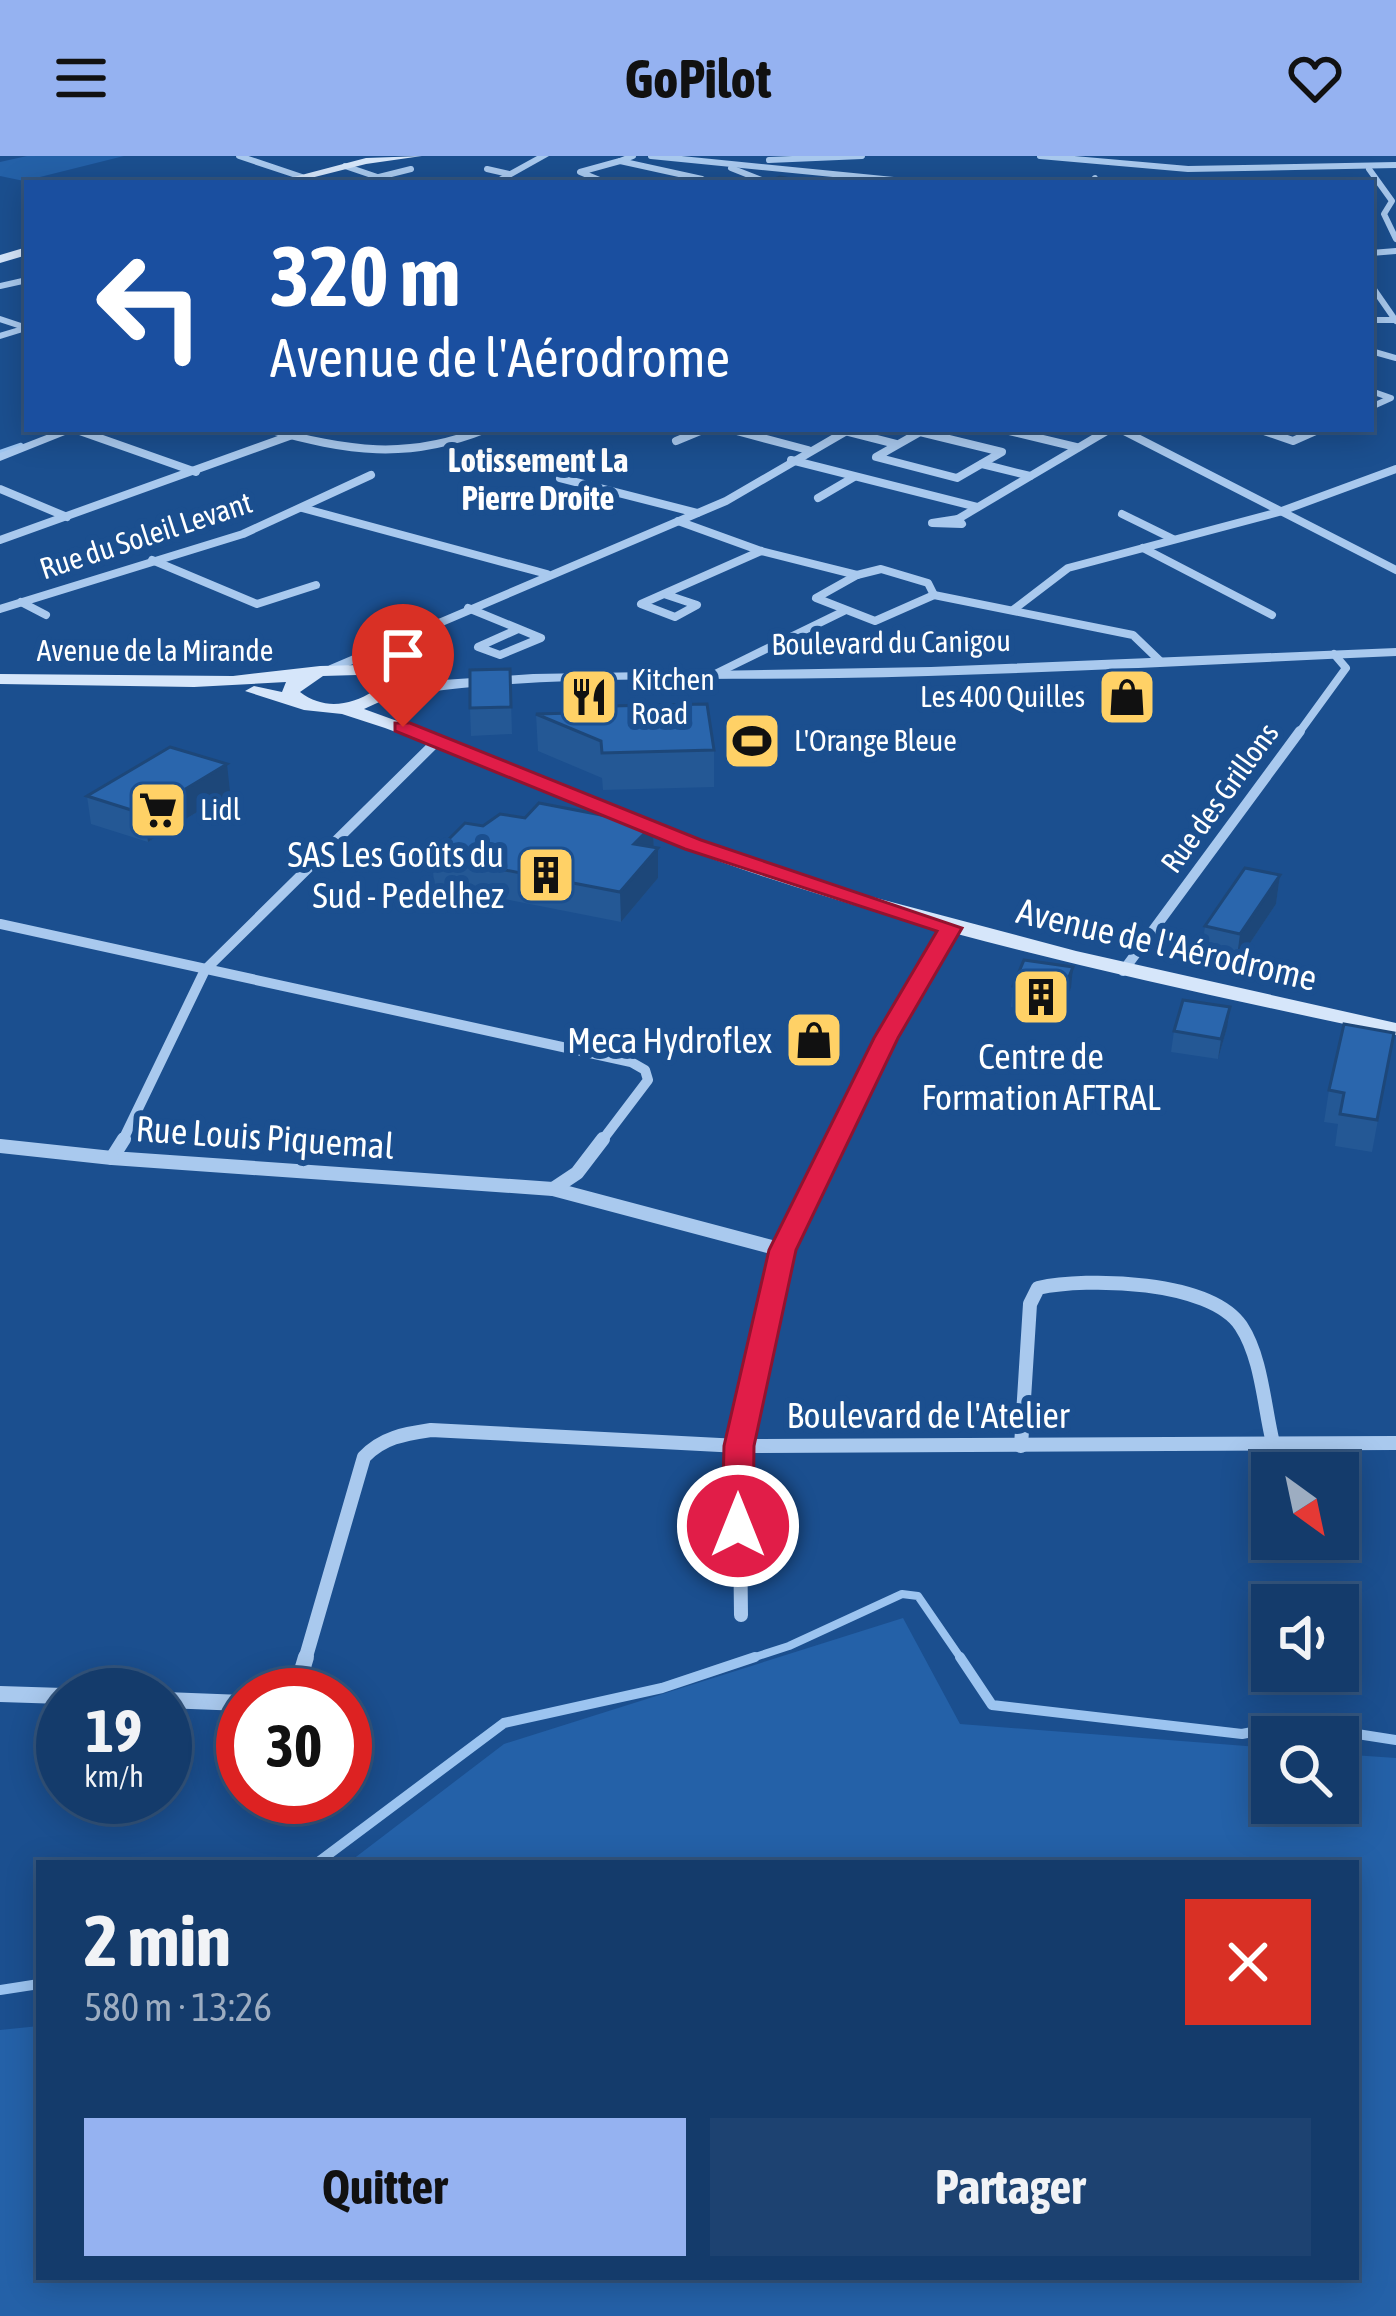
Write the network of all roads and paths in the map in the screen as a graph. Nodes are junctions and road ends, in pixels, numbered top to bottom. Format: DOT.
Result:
graph roads {
  1 [pos="238,156"];
  2 [pos="269,156"];
  3 [pos="544,156"];
  4 [pos="633,156"];
  5 [pos="651,156"];
  6 [pos="862,156"];
  7 [pos="1040,156"];
  8 [pos="254,160"];
  9 [pos="620,161"];
  10 [pos="413,162"];
  11 [pos="726,163"];
  12 [pos="345,166"];
  13 [pos="1145,166"];
  14 [pos="1396,166"];
  15 [pos="487,169"];
  16 [pos="1369,169"];
  17 [pos="509,175"];
  18 [pos="302,177"];
  19 [pos="379,177"];
  20 [pos="290,180"];
  21 [pos="387,180"];
  22 [pos="499,180"];
  23 [pos="600,180"];
  24 [pos="697,180"];
  25 [pos="762,180"];
  26 [pos="894,180"];
  27 [pos="1147,180"];
  28 [pos="1384,214"];
  29 [pos="1396,214"];
  30 [pos="1396,247"];
  31 [pos="1374,291"];
  32 [pos="1395,320"];
  33 [pos="1374,393"];
  34 [pos="1374,406"];
  35 [pos="66,432"];
  36 [pos="83,432"];
  37 [pos="277,432"];
  38 [pos="301,432"];
  39 [pos="478,432"];
  40 [pos="697,432"];
  41 [pos="740,432"];
  42 [pos="844,432"];
  43 [pos="855,432"];
  44 [pos="1013,432"];
  45 [pos="1104,432"];
  46 [pos="1126,432"];
  47 [pos="1267,432"];
  48 [pos="1313,432"];
  49 [pos="291,436"];
  50 [pos="676,441"];
  51 [pos="898,445"];
  52 [pos="1076,447"];
  53 [pos="809,450"];
  54 [pos="0,458"];
  55 [pos="791,460"];
  56 [pos="982,464"];
  57 [pos="1396,469"];
  58 [pos="197,472"];
  59 [pos="371,475"];
  60 [pos="1030,476"];
  61 [pos="854,477"];
  62 [pos="560,478"];
  63 [pos="0,489"];
  64 [pos="818,498"];
  65 [pos="978,507"];
  66 [pos="302,508"];
  67 [pos="1279,512"];
  68 [pos="697,513"];
  69 [pos="1122,514"];
  70 [pos="68,518"];
  71 [pos="958,519"];
  72 [pos="679,521"];
  73 [pos="1174,539"];
  74 [pos="0,540"];
  75 [pos="1142,548"];
  76 [pos="761,551"];
  77 [pos="151,560"];
  78 [pos="1396,570"];
  79 [pos="548,574"];
  80 [pos="857,575"];
  81 [pos="316,585"];
  82 [pos="664,594"];
  83 [pos="934,595"];
  84 [pos="21,602"];
  85 [pos="468,608"];
  86 [pos="0,609"];
  87 [pos="1013,610"];
  88 [pos="844,611"];
  89 [pos="46,615"];
  90 [pos="1272,615"];
  91 [pos="518,628"];
  92 [pos="1396,650"];
  93 [pos="368,651"];
  94 [pos="1334,654"];
  95 [pos="1160,661"];
  96 [pos="331,669"];
  97 [pos="310,674"];
  98 [pos="715,674"];
  99 [pos="0,683"];
  100 [pos="379,693"];
  101 [pos="296,700"];
  102 [pos="344,709"];
  103 [pos="437,741"];
  104 [pos="0,924"];
  105 [pos="950,928"];
  106 [pos="206,970"];
  107 [pos="1123,971"];
  108 [pos="1396,1028"];
  109 [pos="0,1145"];
  110 [pos="112,1158"];
  111 [pos="553,1189"];
  112 [pos="783,1250"];
  113 [pos="1396,1443"];
  114 [pos="1273,1444"];
  115 [pos="1021,1445"];
  116 [pos="739,1446"];
  117 [pos="741,1615"];
  118 [pos="303,1668"];
  119 [pos="0,1694"];
  120 [pos="36,1695"];
  1 -- 8 [label="street"];
  2 -- 8 [label="street"];
  3 -- 17 [label="street"];
  4 -- 9 [label="street"];
  5 -- 11 [label="street"];
  6 -- 11 [label="street"];
  7 -- 13 [label="street"];
  8 -- 18 [label="street"];
  9 -- 23 [label="street"];
  9 -- 24 [label="street"];
  10 -- 12 [label="main road"];
  10 -- 19 [label="street"];
  11 -- 25 [label="street"];
  11 -- 26 [label="street"];
  12 -- 18 [label="main road"];
  12 -- 19 [label="street"];
  13 -- 16 [label="street"];
  13 -- 27 [label="street"];
  14 -- 16 [label="street"];
  15 -- 17 [label="street"];
  16 -- 28 [label="street"];
  17 -- 22 [label="street"];
  18 -- 20 [label="main road"];
  19 -- 21 [label="street"];
  28 -- 29 [label="street"];
  28 -- 30 [label="street"];
  31 -- 32 [label="street"];
  33 -- 34 [label="street"];
  35 -- 54 [label="street"];
  36 -- 58 [label="street"];
  37 -- 49 [label="street"];
  38 -- 49 [label="street"];
  39 -- 49 [label="street"];
  40 -- 50 [label="street"];
  41 -- 53 [label="street"];
  42 -- 53 [label="street"];
  43 -- 51 [label="street"];
  44 -- 52 [label="street"];
  45 -- 52 [label="street"];
  46 -- 67 [label="street"];
  47 -- 48 [label="street"];
  49 -- 58 [label="street"];
  51 -- 56 [label="street"];
  51 -- 56 [label="street"];
  52 -- 60 [label="street"];
  53 -- 55 [label="street"];
  55 -- 61 [label="street"];
  55 -- 68 [label="street"];
  56 -- 60 [label="street"];
  57 -- 67 [label="street"];
  58 -- 70 [label="street"];
  59 -- 66 [label="street, Rue du Soleil Levant"];
  60 -- 65 [label="street"];
  61 -- 64 [label="street"];
  61 -- 65 [label="street"];
  62 -- 68 [label="street"];
  63 -- 70 [label="street"];
  65 -- 71 [label="street"];
  66 -- 77 [label="street, Rue du Soleil Levant"];
  66 -- 79 [label="street"];
  67 -- 73 [label="street"];
  67 -- 78 [label="street"];
  68 -- 72 [label="street"];
  69 -- 73 [label="street"];
  70 -- 74 [label="street"];
  72 -- 76 [label="street"];
  72 -- 79 [label="street"];
  73 -- 75 [label="street"];
  75 -- 87 [label="street"];
  75 -- 90 [label="street"];
  76 -- 80 [label="street"];
  76 -- 82 [label="street"];
  77 -- 81 [label="street"];
  77 -- 84 [label="street, Rue du Soleil Levant"];
  79 -- 85 [label="street"];
  80 -- 83 [label="street"];
  80 -- 88 [label="street"];
  82 -- 82 [label="street"];
  83 -- 87 [label="street"];
  83 -- 88 [label="street"];
  84 -- 86 [label="street, Rue du Soleil Levant"];
  84 -- 89 [label="street"];
  85 -- 91 [label="street"];
  85 -- 93 [label="street"];
  87 -- 95 [label="street"];
  88 -- 98 [label="street"];
  91 -- 91 [label="street"];
  92 -- 94 [label="street, Boulevard du Canigou"];
  93 -- 96 [label="street"];
  93 -- 100 [label="street"];
  94 -- 95 [label="street, Boulevard du Canigou"];
  94 -- 107 [label="street, Rue des Grillons"];
  95 -- 98 [label="street, Boulevard du Canigou"];
  96 -- 97 [label="main road, Avenue de la Mirande"];
  96 -- 100 [label="main road, Avenue de la Mirande"];
  97 -- 99 [label="main road, Avenue de la Mirande"];
  97 -- 101 [label="main road"];
  98 -- 100 [label="street, Boulevard du Canigou"];
  99 -- 101 [label="main road, Avenue de la Mirande"];
  100 -- 102 [label="main road, Avenue de l'Aérodrome"];
  100 -- 103 [label="main road, Avenue de l'Aérodrome"];
  101 -- 102 [label="main road, Avenue de la Mirande"];
  103 -- 105 [label="main road, Avenue de l'Aérodrome"];
  103 -- 106 [label="street, Rue Louis Piquemal"];
  104 -- 106 [label="street"];
  105 -- 107 [label="main road, Avenue de l'Aérodrome"];
  105 -- 112 [label="street"];
  106 -- 110 [label="street, Rue Louis Piquemal"];
  106 -- 111 [label="street"];
  107 -- 108 [label="main road, Avenue de l'Aérodrome"];
  109 -- 110 [label="street"];
  110 -- 111 [label="street, Rue Louis Piquemal"];
  111 -- 112 [label="street, Rue Louis Piquemal"];
  112 -- 116 [label="street"];
  113 -- 114 [label="street, Boulevard de l'Atelier"];
  114 -- 115 [label="street, Boulevard de l'Atelier"];
  114 -- 115 [label="street"];
  115 -- 116 [label="street, Boulevard de l'Atelier"];
  116 -- 117 [label="street"];
  116 -- 118 [label="street, Boulevard de l'Atelier"];
  119 -- 120 [label="street"];
}
